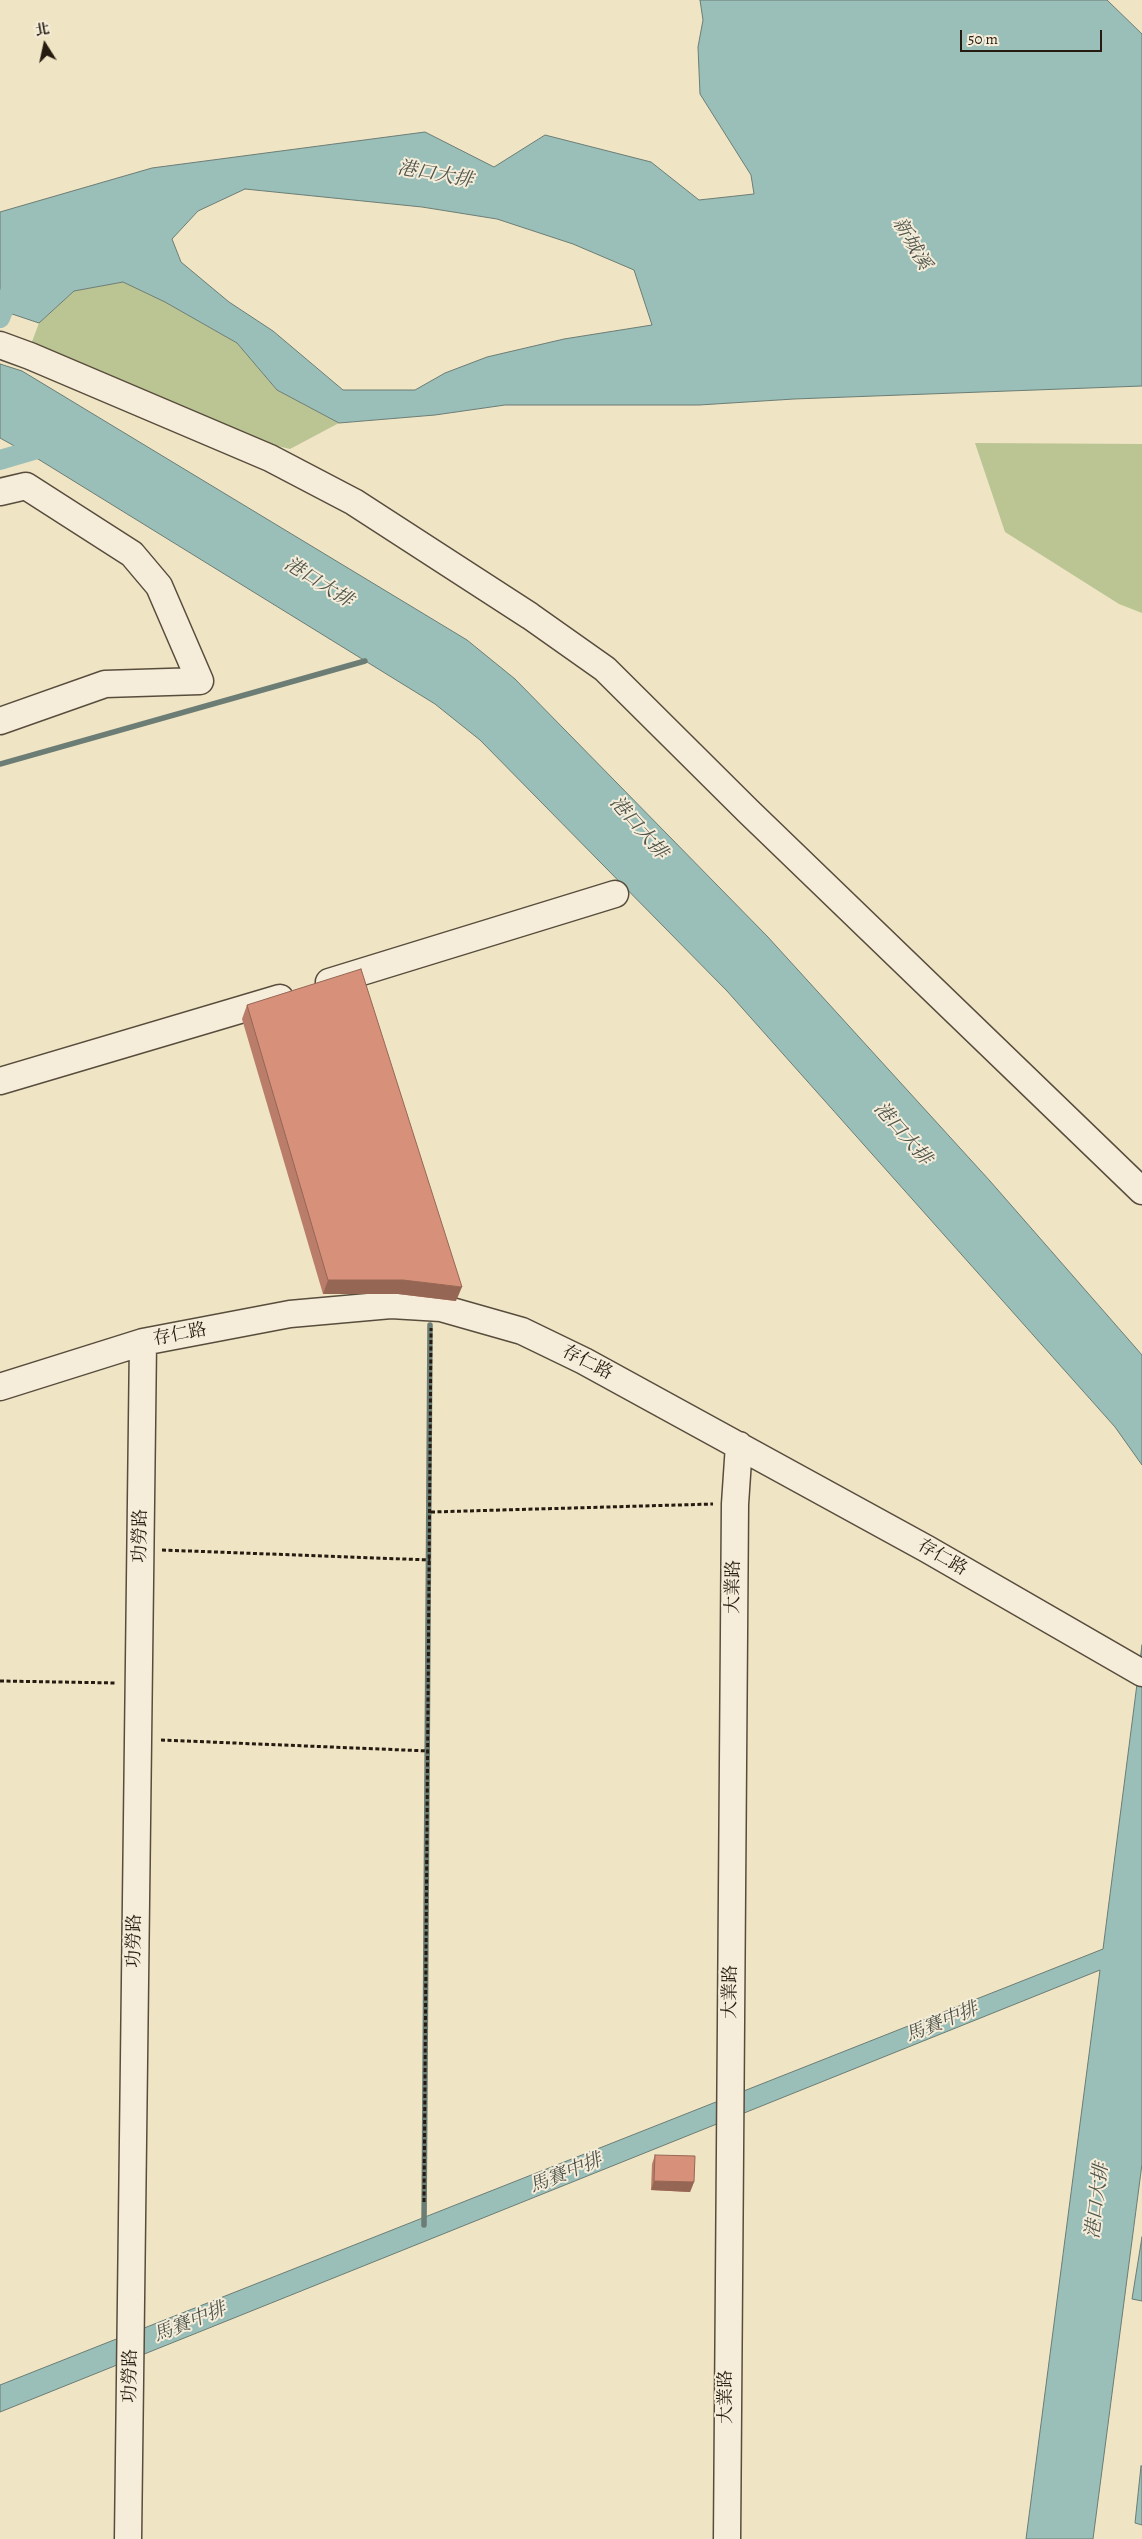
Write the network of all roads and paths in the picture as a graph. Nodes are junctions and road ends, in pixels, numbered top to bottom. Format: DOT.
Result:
graph roads {
  1 [pos="0,346"];
  2 [pos="0,492"];
  3 [pos="0,721"];
  4 [pos="615,894"];
  5 [pos="0,1080"];
  6 [pos="1142,1191"];
  7 [pos="431,1327"];
  8 [pos="143,1342"];
  9 [pos="0,1387"];
  10 [pos="739,1445"];
  11 [pos="735,1504"];
  12 [pos="431,1512"];
  13 [pos="141,1549"];
  14 [pos="430,1560"];
  15 [pos="1142,1673"];
  16 [pos="0,1681"];
  17 [pos="139,1683"];
  18 [pos="138,1739"];
  19 [pos="428,1750"];
  20 [pos="424,2202"];
  21 [pos="128,2539"];
  22 [pos="727,2539"];
  1 -- 6 [label="street"];
  2 -- 3 [label="street"];
  4 -- 5 [label="street"];
  7 -- 12 [label="path"];
  8 -- 9 [label="street, 存仁路"];
  8 -- 10 [label="street, 存仁路"];
  8 -- 13 [label="street, 功勞路"];
  10 -- 11 [label="street, 大業路"];
  10 -- 15 [label="street, 存仁路"];
  11 -- 12 [label="path"];
  11 -- 22 [label="street, 大業路"];
  12 -- 14 [label="path"];
  13 -- 14 [label="path"];
  13 -- 17 [label="street, 功勞路"];
  14 -- 19 [label="path"];
  16 -- 17 [label="path"];
  17 -- 18 [label="street, 功勞路"];
  18 -- 19 [label="path"];
  18 -- 21 [label="street, 功勞路"];
  19 -- 20 [label="path"];
}
